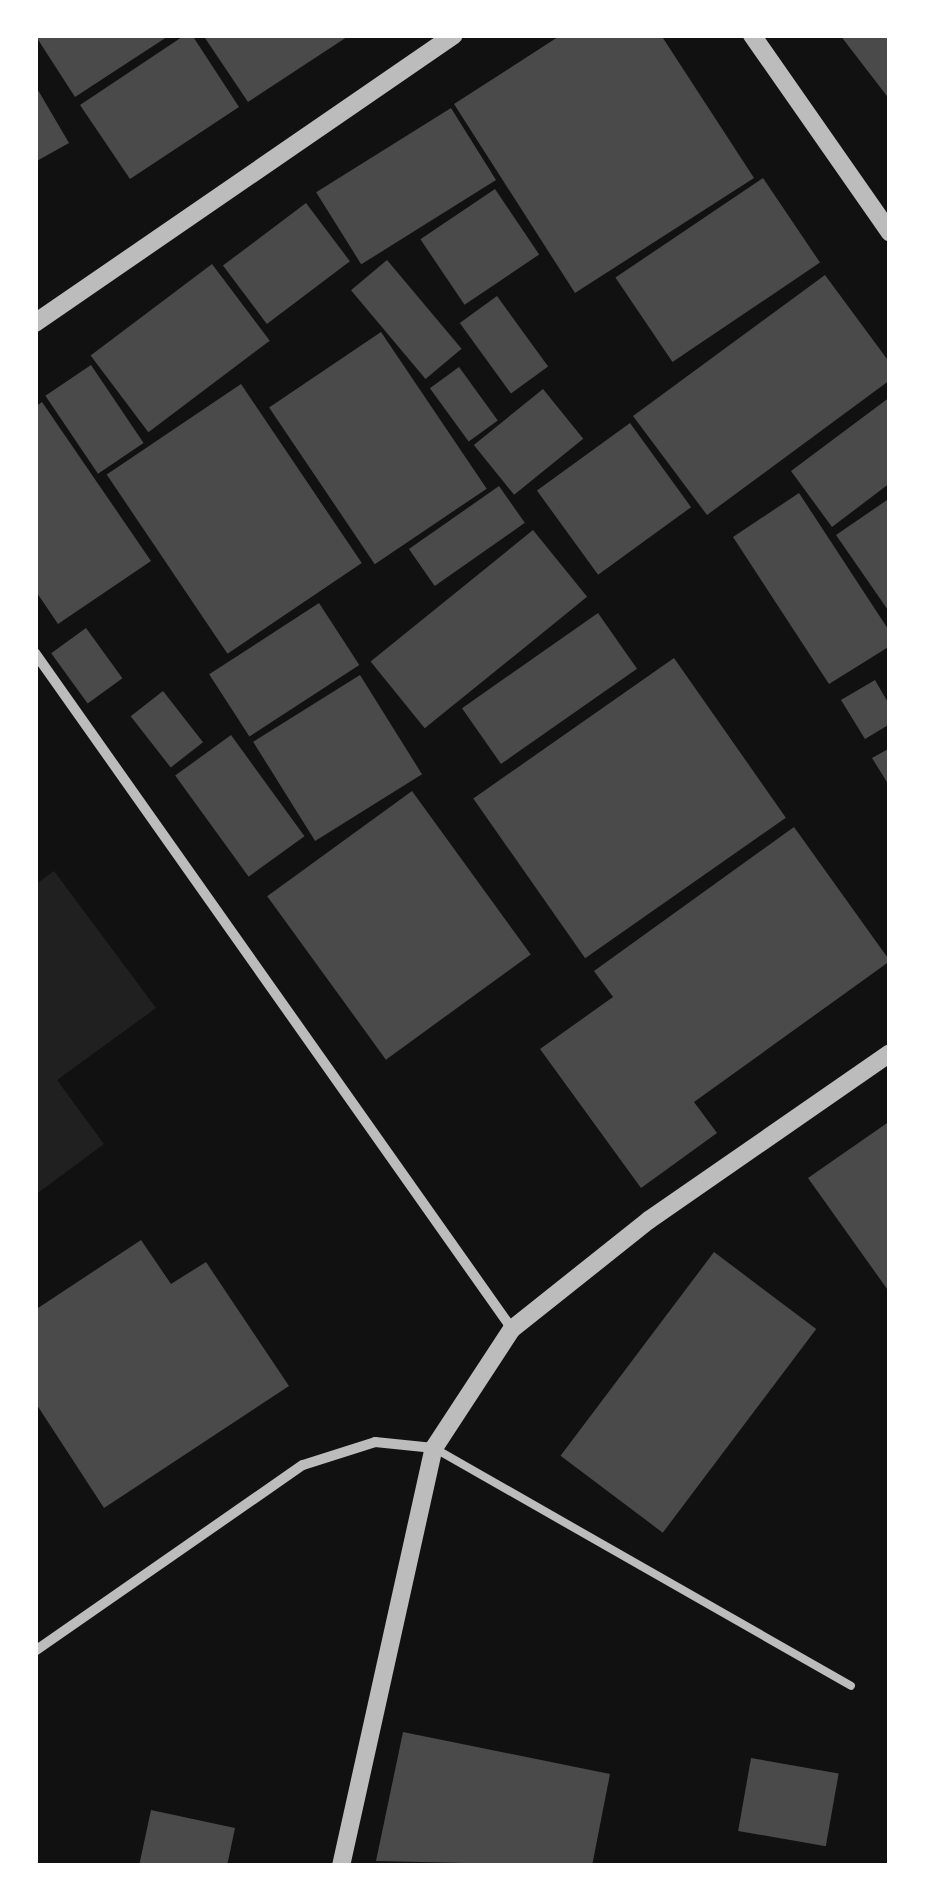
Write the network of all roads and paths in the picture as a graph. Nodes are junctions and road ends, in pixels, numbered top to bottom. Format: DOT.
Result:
graph roads {
  1 [pos="454,35"];
  2 [pos="752,35"];
  3 [pos="890,233"];
  4 [pos="35,323"];
  5 [pos="35,653"];
  6 [pos="890,1053"];
  7 [pos="512,1329"];
  8 [pos="434,1448"];
  9 [pos="35,1651"];
  10 [pos="851,1686"];
  11 [pos="341,1866"];
  1 -- 4 [label="street"];
  2 -- 3 [label="street"];
  5 -- 7 [label="street"];
  6 -- 7 [label="street"];
  7 -- 8 [label="street"];
  8 -- 9 [label="street"];
  8 -- 10 [label="lane"];
  8 -- 11 [label="street"];
}
